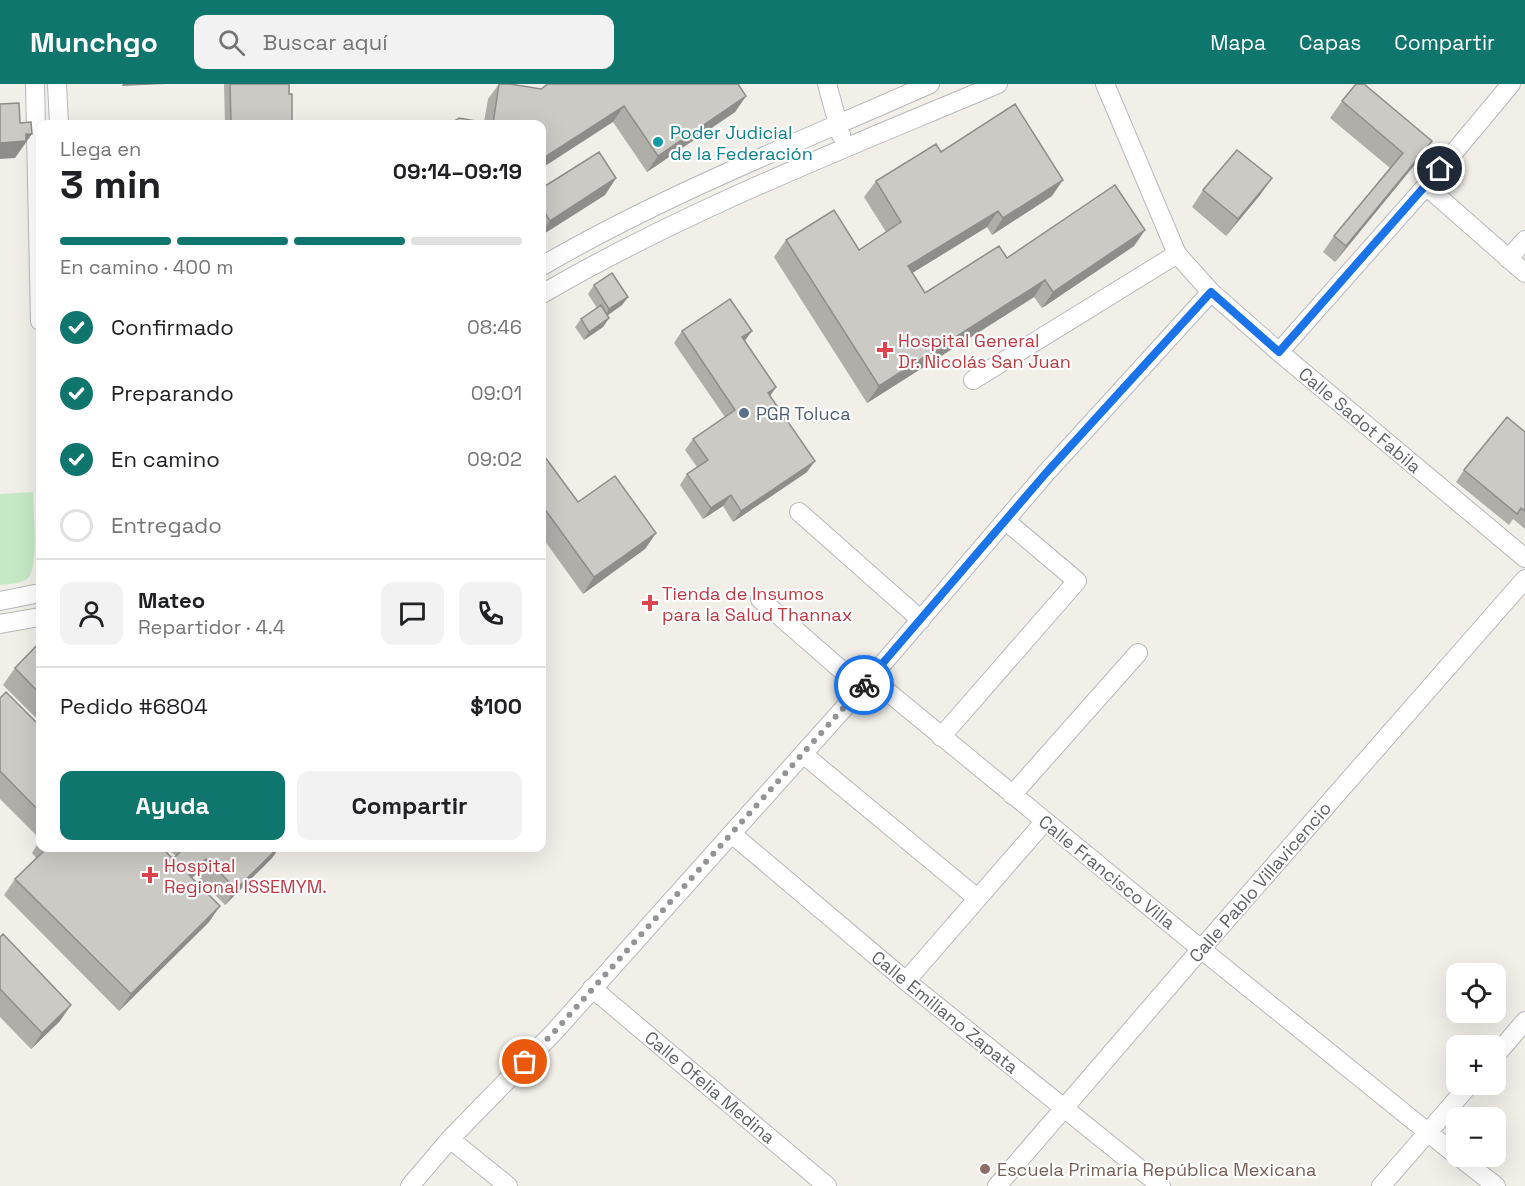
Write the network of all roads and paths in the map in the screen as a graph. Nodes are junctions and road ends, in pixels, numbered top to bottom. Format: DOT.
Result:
graph roads {
  1 [pos="35,84"];
  2 [pos="57,84"];
  3 [pos="827,84"];
  4 [pos="930,84"];
  5 [pos="998,84"];
  6 [pos="1105,84"];
  7 [pos="1511,84"];
  8 [pos="59,120"];
  9 [pos="838,125"];
  10 [pos="36,131"];
  11 [pos="846,148"];
  12 [pos="1426,186"];
  13 [pos="1525,240"];
  14 [pos="1177,254"];
  15 [pos="1508,259"];
  16 [pos="546,264"];
  17 [pos="1525,273"];
  18 [pos="546,292"];
  19 [pos="1211,292"];
  20 [pos="1279,352"];
  21 [pos="973,380"];
  22 [pos="799,512"];
  23 [pos="1006,520"];
  24 [pos="1525,558"];
  25 [pos="1525,579"];
  26 [pos="36,594"];
  27 [pos="760,599"];
  28 [pos="0,601"];
  29 [pos="36,618"];
  30 [pos="921,620"];
  31 [pos="0,624"];
  32 [pos="1138,654"];
  33 [pos="866,683"];
  34 [pos="941,737"];
  35 [pos="803,754"];
  36 [pos="1012,795"];
  37 [pos="1045,821"];
  38 [pos="732,834"];
  39 [pos="977,898"];
  40 [pos="1201,949"];
  41 [pos="906,981"];
  42 [pos="592,988"];
  43 [pos="1525,1021"];
  44 [pos="1506,1043"];
  45 [pos="1461,1095"];
  46 [pos="1064,1108"];
  47 [pos="1428,1133"];
  48 [pos="450,1139"];
  49 [pos="1446,1147"];
  50 [pos="1471,1167"];
  51 [pos="410,1186"];
  52 [pos="508,1186"];
  53 [pos="827,1186"];
  54 [pos="997,1186"];
  55 [pos="1161,1186"];
  56 [pos="1381,1186"];
  57 [pos="1496,1186"];
  1 -- 10 [label="street"];
  2 -- 8 [label="street"];
  3 -- 9 [label="street"];
  4 -- 9 [label="street"];
  5 -- 11 [label="street"];
  6 -- 14 [label="street, Calle Sadot Fabila"];
  7 -- 12 [label="street"];
  9 -- 11 [label="street"];
  9 -- 16 [label="street"];
  11 -- 18 [label="street"];
  12 -- 15 [label="street"];
  12 -- 20 [label="street"];
  13 -- 15 [label="street"];
  14 -- 19 [label="street, Calle Sadot Fabila"];
  14 -- 21 [label="street"];
  15 -- 17 [label="street"];
  19 -- 20 [label="street, Calle Sadot Fabila"];
  19 -- 23 [label="street"];
  20 -- 24 [label="street, Calle Sadot Fabila"];
  22 -- 30 [label="street"];
  23 -- 30 [label="street"];
  23 -- 34 [label="street"];
  25 -- 40 [label="street, Calle Pablo Villavicencio"];
  26 -- 28 [label="street"];
  27 -- 33 [label="street, Calle Francisco Villa"];
  29 -- 31 [label="street"];
  30 -- 33 [label="street"];
  32 -- 36 [label="street"];
  33 -- 34 [label="street, Calle Francisco Villa"];
  33 -- 35 [label="street"];
  34 -- 36 [label="street, Calle Francisco Villa"];
  35 -- 38 [label="street"];
  35 -- 39 [label="street"];
  36 -- 37 [label="street, Calle Francisco Villa"];
  37 -- 39 [label="street"];
  37 -- 40 [label="street, Calle Francisco Villa"];
  38 -- 41 [label="street, Calle Emiliano Zapata"];
  38 -- 42 [label="street"];
  39 -- 41 [label="street"];
  40 -- 46 [label="street, Calle Pablo Villavicencio"];
  40 -- 47 [label="street, Calle Francisco Villa"];
  41 -- 46 [label="street, Calle Emiliano Zapata"];
  42 -- 48 [label="street"];
  42 -- 53 [label="street, Calle Ofelia Medina"];
  43 -- 44 [label="street"];
  45 -- 47 [label="street"];
  46 -- 54 [label="street, Calle Pablo Villavicencio"];
  46 -- 55 [label="street, Calle Emiliano Zapata"];
  47 -- 49 [label="street, Calle Francisco Villa"];
  47 -- 56 [label="street"];
  48 -- 51 [label="street"];
  48 -- 52 [label="street"];
  50 -- 57 [label="street, Calle Francisco Villa"];
}
